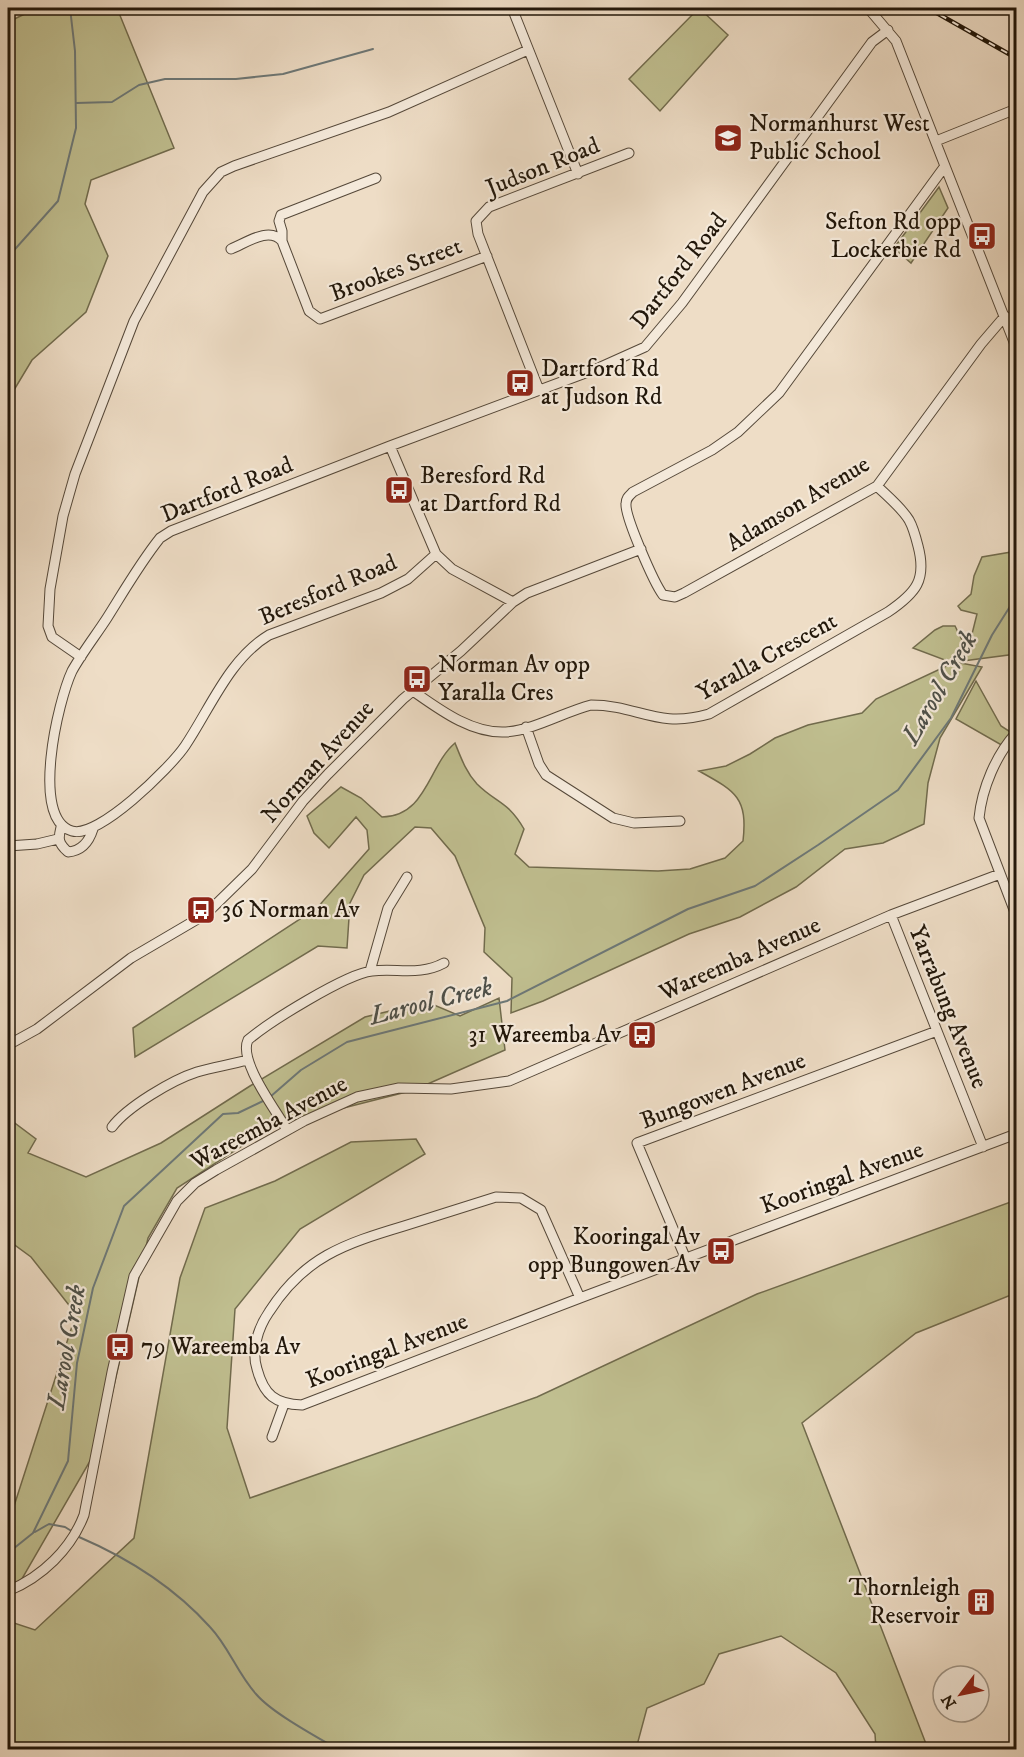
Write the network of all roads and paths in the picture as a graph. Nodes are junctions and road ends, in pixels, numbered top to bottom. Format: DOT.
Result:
graph roads {
  1 [pos="512,8"];
  2 [pos="868,8"];
  3 [pos="888,30"];
  4 [pos="528,50"];
  5 [pos="1017,109"];
  6 [pos="936,141"];
  7 [pos="629,153"];
  8 [pos="945,166"];
  9 [pos="578,174"];
  10 [pos="376,178"];
  11 [pos="282,241"];
  12 [pos="231,249"];
  13 [pos="487,256"];
  14 [pos="1005,316"];
  15 [pos="1017,347"];
  16 [pos="540,390"];
  17 [pos="390,446"];
  18 [pos="877,486"];
  19 [pos="641,549"];
  20 [pos="436,554"];
  21 [pos="513,602"];
  22 [pos="81,657"];
  23 [pos="413,691"];
  24 [pos="526,727"];
  25 [pos="1017,733"];
  26 [pos="680,821"];
  27 [pos="62,827"];
  28 [pos="93,829"];
  29 [pos="58,838"];
  30 [pos="8,846"];
  31 [pos="1000,874"];
  32 [pos="407,877"];
  33 [pos="891,915"];
  34 [pos="1017,915"];
  35 [pos="444,963"];
  36 [pos="370,971"];
  37 [pos="937,1031"];
  38 [pos="8,1045"];
  39 [pos="247,1060"];
  40 [pos="111,1127"];
  41 [pos="287,1130"];
  42 [pos="1017,1134"];
  43 [pos="983,1147"];
  44 [pos="686,1257"];
  45 [pos="580,1298"];
  46 [pos="284,1404"];
  47 [pos="272,1437"];
  48 [pos="8,1591"];
  1 -- 4 [label="street"];
  2 -- 3 [label="street"];
  3 -- 6 [label="street"];
  3 -- 16 [label="street, Dartford Road"];
  4 -- 9 [label="street"];
  4 -- 22 [label="street"];
  5 -- 6 [label="street"];
  6 -- 8 [label="street"];
  7 -- 9 [label="street, Judson Road"];
  8 -- 14 [label="street"];
  8 -- 19 [label="street"];
  9 -- 13 [label="street, Judson Road"];
  10 -- 11 [label="street"];
  11 -- 12 [label="street"];
  11 -- 13 [label="street, Brookes Street"];
  13 -- 16 [label="street, Judson Road"];
  14 -- 15 [label="street"];
  14 -- 18 [label="street, Adamson Avenue"];
  16 -- 17 [label="street, Dartford Road"];
  17 -- 20 [label="street"];
  17 -- 22 [label="street, Dartford Road"];
  18 -- 19 [label="street, Adamson Avenue"];
  18 -- 24 [label="street, Yaralla Crescent"];
  19 -- 21 [label="street, Norman Avenue"];
  20 -- 21 [label="street"];
  20 -- 28 [label="street, Beresford Road"];
  21 -- 23 [label="street, Norman Avenue"];
  22 -- 27 [label="street"];
  23 -- 24 [label="street, Yaralla Crescent"];
  23 -- 38 [label="street, Norman Avenue"];
  24 -- 26 [label="street"];
  25 -- 31 [label="street"];
  27 -- 28 [label="street"];
  27 -- 29 [label="street"];
  28 -- 29 [label="street, Beresford Road"];
  29 -- 30 [label="street"];
  31 -- 33 [label="street, Wareemba Avenue"];
  31 -- 34 [label="street"];
  32 -- 36 [label="street"];
  33 -- 37 [label="street, Yarrabung Avenue"];
  33 -- 41 [label="street, Wareemba Avenue"];
  35 -- 36 [label="street"];
  36 -- 39 [label="street"];
  37 -- 43 [label="street, Yarrabung Avenue"];
  37 -- 44 [label="street, Bungowen Avenue"];
  39 -- 40 [label="street"];
  39 -- 41 [label="street"];
  41 -- 48 [label="street, Wareemba Avenue"];
  42 -- 43 [label="street, Kooringal Avenue"];
  43 -- 44 [label="street, Kooringal Avenue"];
  44 -- 45 [label="street, Kooringal Avenue"];
  45 -- 46 [label="street, Kooringal Avenue"];
  45 -- 46 [label="street, Kooringal Avenue"];
  46 -- 47 [label="street"];
}
